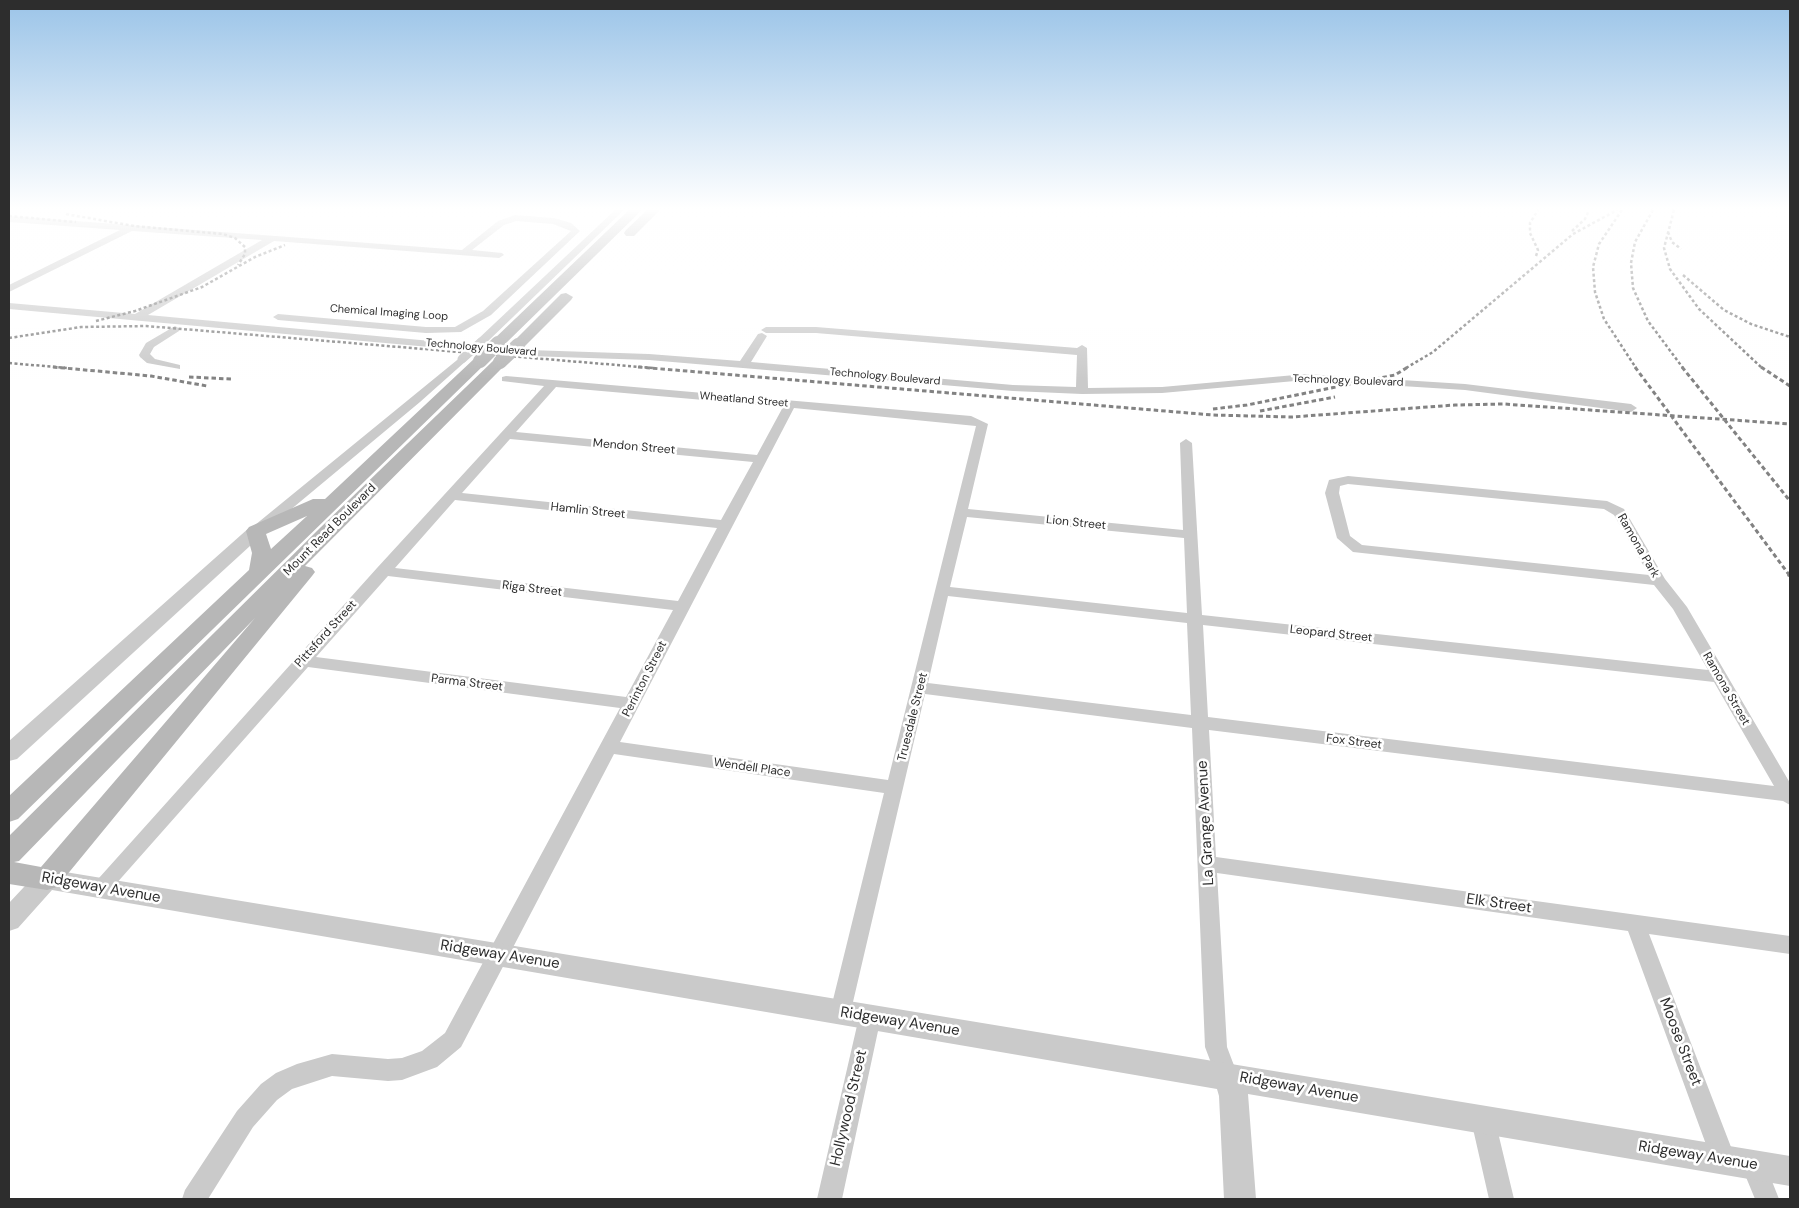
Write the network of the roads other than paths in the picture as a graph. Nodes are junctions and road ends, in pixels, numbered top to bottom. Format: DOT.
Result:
graph roads {
  1 [pos="55,266"];
  2 [pos="224,266"];
  3 [pos="538,266"];
  4 [pos="570,266"];
  5 [pos="580,266"];
  6 [pos="597,266"];
  7 [pos="9,290"];
  8 [pos="9,306"];
  9 [pos="138,317"];
  10 [pos="278,317"];
  11 [pos="175,329"];
  12 [pos="488,358"];
  13 [pos="744,364"];
  14 [pos="176,368"];
  15 [pos="554,382"];
  16 [pos="1082,391"];
  17 [pos="790,404"];
  18 [pos="1631,408"];
  19 [pos="981,423"];
  20 [pos="506,435"];
  21 [pos="1186,443"];
  22 [pos="761,459"];
  23 [pos="359,475"];
  24 [pos="450,496"];
  25 [pos="962,512"];
  26 [pos="726,525"];
  27 [pos="256,531"];
  28 [pos="328,531"];
  29 [pos="1191,535"];
  30 [pos="259,570"];
  31 [pos="382,572"];
  32 [pos="1660,581"];
  33 [pos="943,591"];
  34 [pos="682,606"];
  35 [pos="1195,618"];
  36 [pos="302,661"];
  37 [pos="1719,677"];
  38 [pos="920,688"];
  39 [pos="632,704"];
  40 [pos="1201,723"];
  41 [pos="609,747"];
  42 [pos="9,753"];
  43 [pos="895,788"];
  44 [pos="1790,796"];
  45 [pos="9,812"];
  46 [pos="1208,864"];
  47 [pos="22,870"];
  48 [pos="100,888"];
  49 [pos="9,920"];
  50 [pos="1635,923"];
  51 [pos="1790,944"];
  52 [pos="500,955"];
  53 [pos="841,1012"];
  54 [pos="870,1017"];
  55 [pos="1227,1076"];
  56 [pos="1483,1120"];
  57 [pos="1724,1160"];
  58 [pos="1753,1165"];
  59 [pos="1790,1171"];
  60 [pos="194,1199"];
  61 [pos="828,1199"];
  62 [pos="1240,1199"];
  63 [pos="1502,1199"];
  64 [pos="1767,1199"];
  1 -- 7 [label="street"];
  2 -- 9 [label="street"];
  3 -- 10 [label="street, Chemical Imaging Loop"];
  4 -- 12 [label="street, Mount Read Boulevard"];
  5 -- 12 [label="main road, Mount Read Boulevard"];
  6 -- 12 [label="main road, Mount Read Boulevard, bridge"];
  8 -- 9 [label="street, Technology Boulevard"];
  9 -- 13 [label="street, Technology Boulevard"];
  11 -- 14 [label="street"];
  12 -- 15 [label="street, Wheatland Street"];
  12 -- 23 [label="main road, Mount Read Boulevard"];
  12 -- 27 [label="street, Mount Read Boulevard"];
  12 -- 28 [label="main road, Mount Read Boulevard"];
  13 -- 16 [label="street, Technology Boulevard"];
  13 -- 16 [label="street"];
  15 -- 17 [label="street, Wheatland Street"];
  15 -- 20 [label="street, Pittsford Street"];
  16 -- 18 [label="street, Technology Boulevard"];
  17 -- 19 [label="street, Wheatland Street"];
  17 -- 22 [label="street, Perinton Street"];
  19 -- 25 [label="street, Truesdale Street"];
  20 -- 22 [label="street, Mendon Street"];
  20 -- 24 [label="street, Pittsford Street"];
  21 -- 29 [label="street, La Grange Avenue"];
  22 -- 26 [label="street, Perinton Street"];
  23 -- 27 [label="main road"];
  23 -- 30 [label="main road, Mount Read Boulevard"];
  24 -- 26 [label="street, Hamlin Street"];
  24 -- 31 [label="street, Pittsford Street"];
  25 -- 29 [label="street, Lion Street"];
  25 -- 33 [label="street, Truesdale Street"];
  26 -- 34 [label="street, Perinton Street"];
  27 -- 30 [label="main road"];
  27 -- 42 [label="street, Mount Read Boulevard"];
  28 -- 47 [label="main road, Mount Read Boulevard"];
  28 -- 47 [label="main road"];
  29 -- 35 [label="street, La Grange Avenue"];
  30 -- 45 [label="main road, Mount Read Boulevard"];
  31 -- 34 [label="street, Riga Street"];
  31 -- 36 [label="street, Pittsford Street"];
  32 -- 32 [label="street, Ramona Park"];
  32 -- 37 [label="street, Ramona Street"];
  33 -- 35 [label="street, Leopard Street"];
  33 -- 38 [label="street, Truesdale Street"];
  34 -- 39 [label="street, Perinton Street"];
  35 -- 37 [label="street, Leopard Street"];
  35 -- 40 [label="street, La Grange Avenue"];
  36 -- 39 [label="street, Parma Street"];
  36 -- 48 [label="street, Pittsford Street"];
  37 -- 44 [label="street, Ramona Street"];
  38 -- 40 [label="street, Fox Street"];
  38 -- 43 [label="street, Truesdale Street"];
  39 -- 41 [label="street, Perinton Street"];
  40 -- 44 [label="street, Fox Street"];
  40 -- 46 [label="street, La Grange Avenue"];
  41 -- 43 [label="street, Wendell Place"];
  41 -- 52 [label="street, Perinton Street"];
  43 -- 53 [label="street, Truesdale Street"];
  46 -- 50 [label="street, Elk Street"];
  46 -- 55 [label="street, La Grange Avenue"];
  47 -- 48 [label="street, Ridgeway Avenue"];
  47 -- 49 [label="street, Mount Read Boulevard"];
  48 -- 52 [label="street, Ridgeway Avenue"];
  50 -- 51 [label="street, Elk Street"];
  50 -- 57 [label="street, Moose Street"];
  52 -- 53 [label="street, Ridgeway Avenue"];
  52 -- 60 [label="street, Perinton Street"];
  53 -- 54 [label="street, Ridgeway Avenue"];
  54 -- 55 [label="street, Ridgeway Avenue"];
  54 -- 61 [label="street, Hollywood Street"];
  55 -- 56 [label="street, Ridgeway Avenue"];
  55 -- 62 [label="street, La Grange Avenue"];
  56 -- 57 [label="street, Ridgeway Avenue"];
  56 -- 63 [label="street"];
  57 -- 58 [label="street, Ridgeway Avenue"];
  58 -- 59 [label="street, Ridgeway Avenue"];
  58 -- 64 [label="street"];
}
